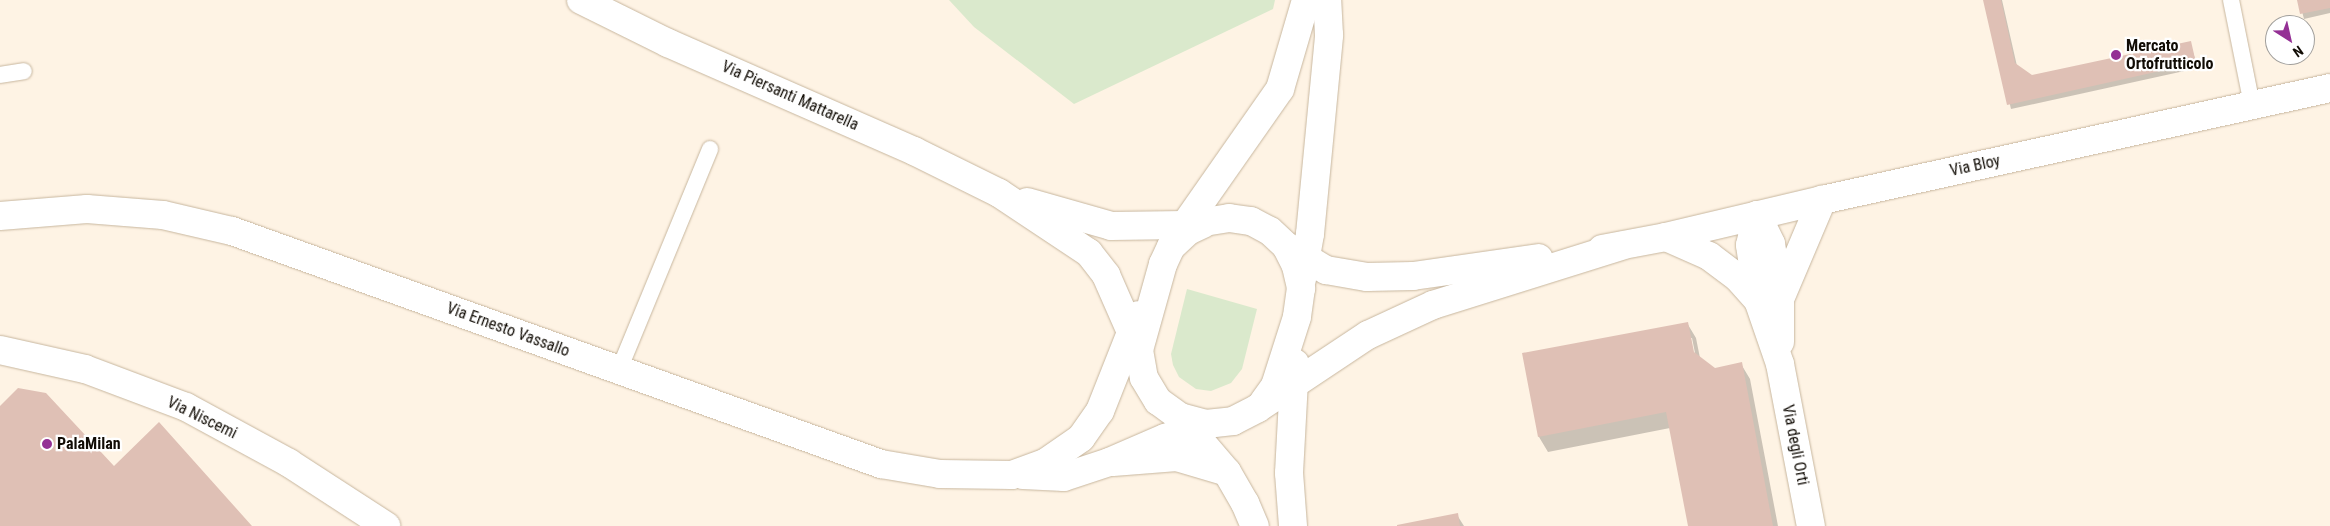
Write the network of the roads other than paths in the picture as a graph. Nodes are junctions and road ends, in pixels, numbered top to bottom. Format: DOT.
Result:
graph roads {
  1 [pos="581,0"];
  2 [pos="1306,0"];
  3 [pos="1327,0"];
  4 [pos="2230,0"];
  5 [pos="24,71"];
  6 [pos="0,75"];
  7 [pos="2330,88"];
  8 [pos="2252,104"];
  9 [pos="710,149"];
  10 [pos="999,193"];
  11 [pos="1822,200"];
  12 [pos="1757,215"];
  13 [pos="0,216"];
  14 [pos="1666,237"];
  15 [pos="1182,239"];
  16 [pos="1620,246"];
  17 [pos="1296,252"];
  18 [pos="1769,299"];
  19 [pos="1297,317"];
  20 [pos="1135,340"];
  21 [pos="0,350"];
  22 [pos="619,370"];
  23 [pos="1295,382"];
  24 [pos="1258,408"];
  25 [pos="1192,424"];
  26 [pos="1109,462"];
  27 [pos="1227,472"];
  28 [pos="1012,475"];
  29 [pos="386,526"];
  30 [pos="1254,526"];
  31 [pos="1293,526"];
  32 [pos="1811,526"];
  1 -- 10 [label="street, Via Piersanti Mattarella"];
  2 -- 15 [label="street"];
  3 -- 17 [label="street"];
  4 -- 8 [label="lane"];
  5 -- 6 [label="lane"];
  7 -- 8 [label="street, Via Bloy"];
  8 -- 11 [label="street, Via Bloy"];
  9 -- 22 [label="lane"];
  10 -- 15 [label="street"];
  10 -- 20 [label="street"];
  11 -- 12 [label="street, Via Bloy"];
  11 -- 18 [label="street"];
  12 -- 14 [label="street, Via Bloy"];
  12 -- 18 [label="street"];
  13 -- 22 [label="street, Via Ernesto Vassallo"];
  14 -- 16 [label="street, Via Bloy"];
  14 -- 18 [label="street"];
  15 -- 17 [label="street"];
  15 -- 20 [label="street"];
  16 -- 17 [label="street"];
  16 -- 23 [label="street"];
  17 -- 19 [label="street"];
  18 -- 32 [label="street, Via degli Orti"];
  19 -- 23 [label="street"];
  19 -- 24 [label="street"];
  20 -- 25 [label="street"];
  20 -- 28 [label="street"];
  21 -- 29 [label="street, Via Niscemi"];
  22 -- 28 [label="street, Via Ernesto Vassallo"];
  23 -- 24 [label="street"];
  23 -- 31 [label="street"];
  24 -- 25 [label="street"];
  25 -- 26 [label="street"];
  25 -- 27 [label="street"];
  26 -- 27 [label="street"];
  26 -- 28 [label="street, Via Ernesto Vassallo"];
  27 -- 30 [label="street"];
}
